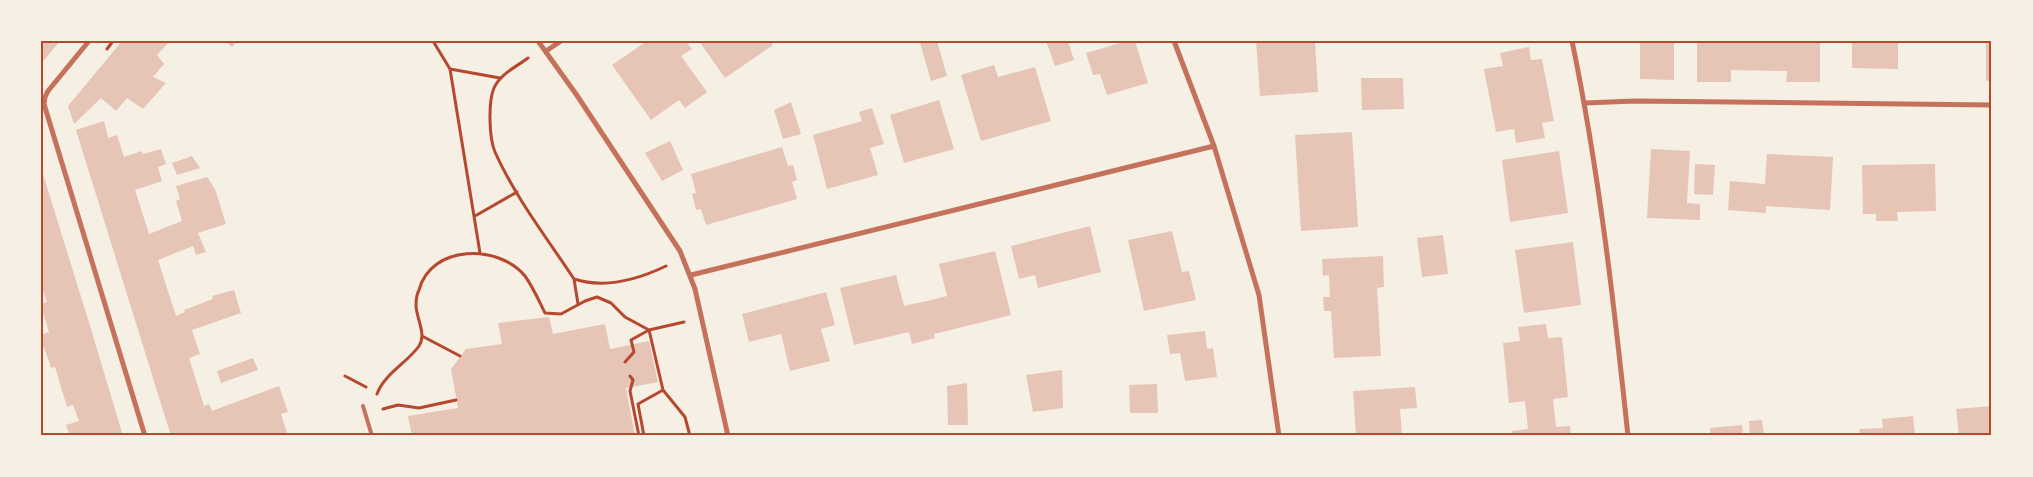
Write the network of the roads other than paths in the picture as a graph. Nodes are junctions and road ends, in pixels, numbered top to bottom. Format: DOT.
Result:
graph roads {
  1 [pos="89,41"];
  2 [pos="538,41"];
  3 [pos="561,41"];
  4 [pos="1174,41"];
  5 [pos="1572,41"];
  6 [pos="546,51"];
  7 [pos="1585,103"];
  8 [pos="1992,105"];
  9 [pos="1214,146"];
  10 [pos="691,275"];
  11 [pos="363,406"];
  12 [pos="145,436"];
  13 [pos="372,436"];
  14 [pos="728,436"];
  15 [pos="1279,436"];
  16 [pos="1628,436"];
  1 -- 12 [label="street"];
  2 -- 6 [label="street"];
  3 -- 6 [label="street"];
  4 -- 9 [label="street"];
  5 -- 7 [label="street"];
  6 -- 10 [label="street"];
  7 -- 8 [label="street"];
  7 -- 16 [label="street"];
  9 -- 10 [label="street"];
  9 -- 15 [label="street"];
  10 -- 14 [label="street"];
  11 -- 13 [label="lane"];
}
